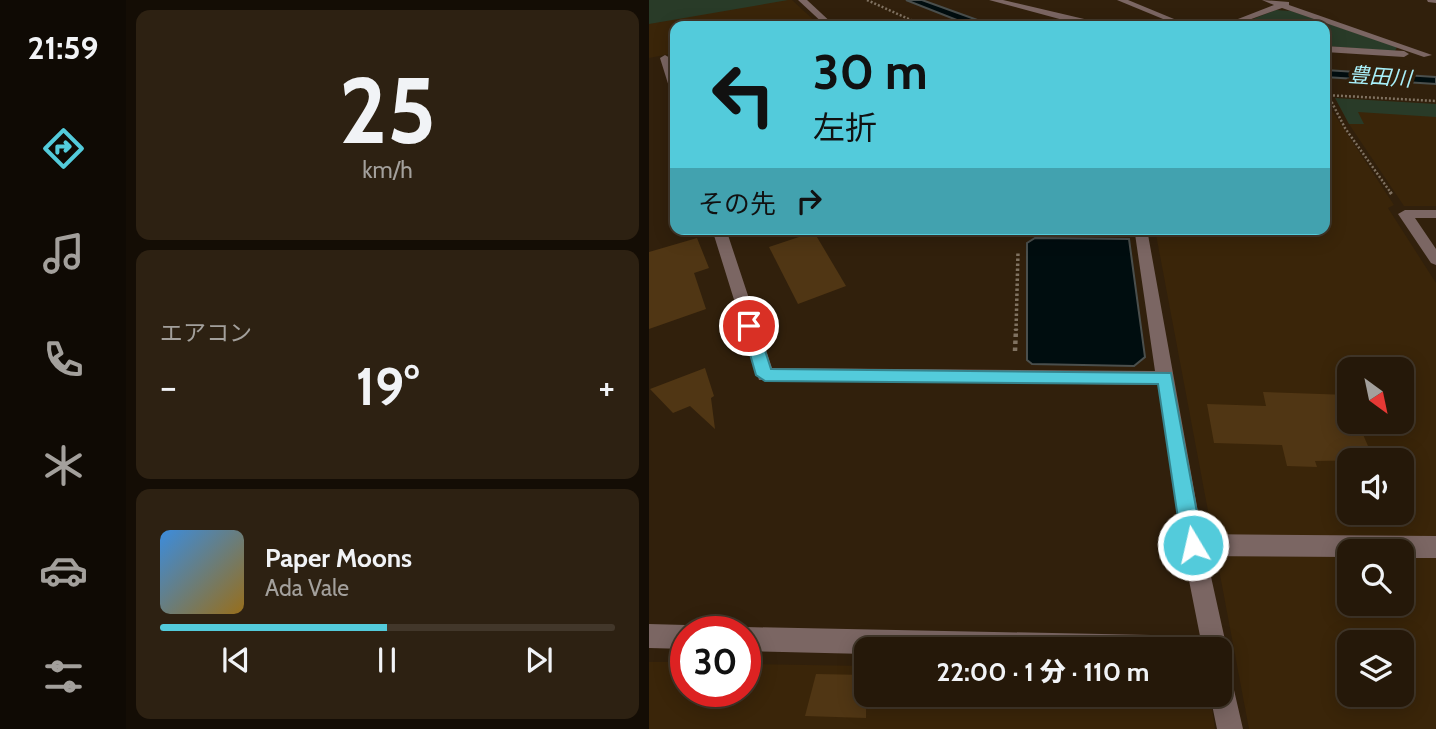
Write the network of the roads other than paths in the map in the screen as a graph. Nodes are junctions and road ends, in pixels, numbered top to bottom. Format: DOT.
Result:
graph roads {
  1 [pos="802,0"];
  2 [pos="993,0"];
  3 [pos="1121,0"];
  4 [pos="1266,0"];
  5 [pos="1296,0"];
  6 [pos="1282,5"];
  7 [pos="825,21"];
  8 [pos="1078,21"];
  9 [pos="1174,21"];
  10 [pos="1238,21"];
  11 [pos="1330,49"];
  12 [pos="1432,55"];
  13 [pos="1436,214"];
  14 [pos="721,235"];
  15 [pos="1142,235"];
  16 [pos="1436,260"];
  17 [pos="1165,377"];
  18 [pos="1193,545"];
  19 [pos="1436,547"];
  20 [pos="649,636"];
  21 [pos="670,637"];
  22 [pos="1212,637"];
  23 [pos="761,639"];
  24 [pos="854,641"];
  25 [pos="1226,707"];
  26 [pos="1230,729"];
  1 -- 7 [label="street"];
  2 -- 8 [label="street"];
  3 -- 9 [label="street"];
  4 -- 6 [label="street"];
  5 -- 6 [label="street"];
  6 -- 10 [label="street"];
  6 -- 12 [label="street"];
  11 -- 12 [label="street"];
  13 -- 16 [label="street"];
  14 -- 17 [label="street"];
  15 -- 17 [label="street"];
  17 -- 18 [label="street"];
  18 -- 19 [label="street"];
  18 -- 22 [label="street"];
  20 -- 21 [label="street"];
  23 -- 24 [label="street"];
  25 -- 26 [label="street"];
}
